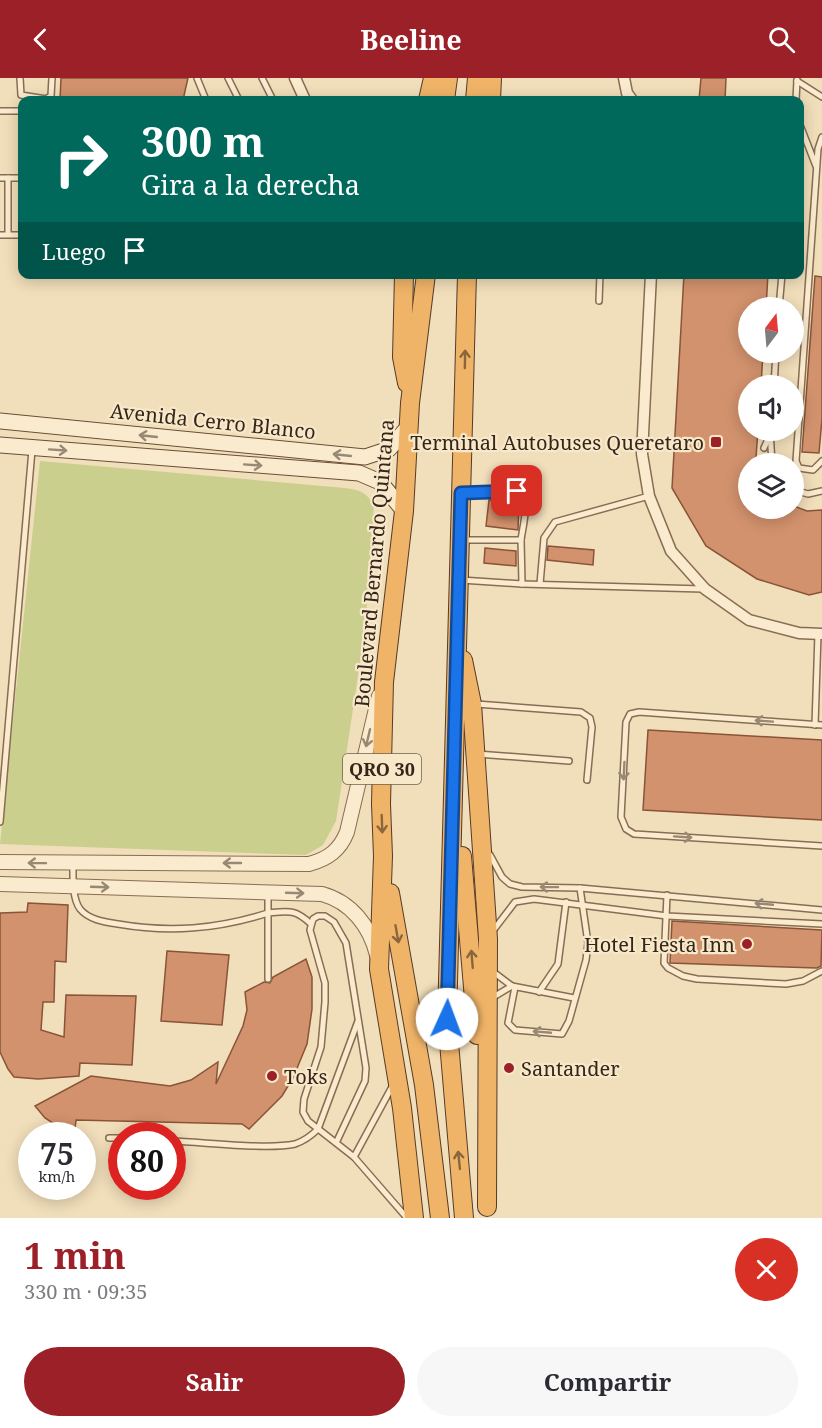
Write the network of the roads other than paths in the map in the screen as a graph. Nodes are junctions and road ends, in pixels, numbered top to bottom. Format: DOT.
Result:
graph roads {
  1 [pos="21,78"];
  2 [pos="52,78"];
  3 [pos="197,78"];
  4 [pos="228,78"];
  5 [pos="262,78"];
  6 [pos="296,78"];
  7 [pos="424,78"];
  8 [pos="433,78"];
  9 [pos="448,78"];
  10 [pos="477,78"];
  11 [pos="492,78"];
  12 [pos="624,78"];
  13 [pos="797,80"];
  14 [pos="27,96"];
  15 [pos="51,96"];
  16 [pos="204,96"];
  17 [pos="237,96"];
  18 [pos="271,96"];
  19 [pos="304,96"];
  20 [pos="426,96"];
  21 [pos="427,96"];
  22 [pos="446,96"];
  23 [pos="475,96"];
  24 [pos="491,96"];
  25 [pos="629,96"];
  26 [pos="796,96"];
  27 [pos="822,97"];
  28 [pos="0,111"];
  29 [pos="18,111"];
  30 [pos="804,135"];
  31 [pos="822,137"];
  32 [pos="817,168"];
  33 [pos="0,178"];
  34 [pos="8,178"];
  35 [pos="18,178"];
  36 [pos="8,234"];
  37 [pos="0,235"];
  38 [pos="18,235"];
  39 [pos="404,279"];
  40 [pos="425,279"];
  41 [pos="467,279"];
  42 [pos="600,279"];
  43 [pos="651,279"];
  44 [pos="782,279"];
  45 [pos="780,297"];
  46 [pos="599,302"];
  47 [pos="410,403"];
  48 [pos="0,421"];
  49 [pos="410,426"];
  50 [pos="767,441"];
  51 [pos="0,445"];
  52 [pos="32,448"];
  53 [pos="764,448"];
  54 [pos="822,461"];
  55 [pos="822,491"];
  56 [pos="461,493"];
  57 [pos="804,493"];
  58 [pos="649,496"];
  59 [pos="404,511"];
  60 [pos="520,540"];
  61 [pos="459,541"];
  62 [pos="459,580"];
  63 [pos="522,584"];
  64 [pos="540,584"];
  65 [pos="705,589"];
  66 [pos="457,629"];
  67 [pos="820,634"];
  68 [pos="384,682"];
  69 [pos="472,704"];
  70 [pos="815,725"];
  71 [pos="822,725"];
  72 [pos="476,754"];
  73 [pos="569,761"];
  74 [pos="587,780"];
  75 [pos="452,789"];
  76 [pos="479,811"];
  77 [pos="0,822"];
  78 [pos="822,846"];
  79 [pos="383,856"];
  80 [pos="0,862"];
  81 [pos="73,864"];
  82 [pos="0,884"];
  83 [pos="73,886"];
  84 [pos="579,888"];
  85 [pos="268,892"];
  86 [pos="667,895"];
  87 [pos="566,902"];
  88 [pos="581,904"];
  89 [pos="822,910"];
  90 [pos="268,913"];
  91 [pos="667,916"];
  92 [pos="310,924"];
  93 [pos="822,924"];
  94 [pos="488,939"];
  95 [pos="489,968"];
  96 [pos="379,969"];
  97 [pos="822,971"];
  98 [pos="268,979"];
  99 [pos="513,986"];
  100 [pos="539,992"];
  101 [pos="574,998"];
  102 [pos="489,1000"];
  103 [pos="358,1019"];
  104 [pos="397,1078"];
  105 [pos="318,1129"];
  106 [pos="186,1142"];
  107 [pos="336,1143"];
  108 [pos="354,1157"];
  109 [pos="487,1212"];
  110 [pos="407,1218"];
  111 [pos="414,1218"];
  112 [pos="440,1218"];
  113 [pos="464,1218"];
  1 -- 14 [label="lane"];
  2 -- 15 [label="lane"];
  3 -- 16 [label="lane"];
  4 -- 17 [label="lane"];
  5 -- 18 [label="lane"];
  6 -- 19 [label="street"];
  7 -- 20 [label="highway"];
  8 -- 21 [label="highway"];
  9 -- 22 [label="highway"];
  10 -- 23 [label="highway"];
  11 -- 24 [label="highway"];
  12 -- 25 [label="street"];
  13 -- 26 [label="lane"];
  13 -- 27 [label="lane"];
  28 -- 29 [label="lane"];
  30 -- 32 [label="lane"];
  31 -- 32 [label="lane"];
  32 -- 54 [label="lane"];
  33 -- 34 [label="lane"];
  34 -- 35 [label="lane"];
  34 -- 36 [label="lane"];
  36 -- 37 [label="lane"];
  36 -- 38 [label="lane"];
  39 -- 47 [label="highway"];
  40 -- 47 [label="highway, Boulevard Bernardo Quintana / QRO 30"];
  56 -- 41 [label="highway, one-way"];
  42 -- 46 [label="lane"];
  43 -- 58 [label="street"];
  44 -- 45 [label="lane"];
  47 -- 49 [label="highway, Boulevard Bernardo Quintana / QRO 30"];
  49 -- 48 [label="main road, Avenida Cerro Blanco, one-way"];
  49 -- 59 [label="highway, Boulevard Bernardo Quintana / QRO 30"];
  50 -- 53 [label="lane"];
  51 -- 52 [label="main road, Avenida Cerro Blanco"];
  52 -- 59 [label="main road, Avenida Cerro Blanco, one-way"];
  52 -- 77 [label="lane"];
  55 -- 57 [label="lane"];
  56 -- 60 [label="lane"];
  56 -- 61 [label="highway"];
  58 -- 64 [label="lane"];
  58 -- 65 [label="street"];
  59 -- 68 [label="highway, Boulevard Bernardo Quintana / QRO 30"];
  60 -- 61 [label="lane"];
  60 -- 63 [label="lane"];
  61 -- 62 [label="highway"];
  62 -- 63 [label="lane"];
  62 -- 66 [label="highway"];
  63 -- 64 [label="lane"];
  64 -- 65 [label="lane"];
  65 -- 67 [label="street"];
  66 -- 69 [label="highway"];
  66 -- 75 [label="highway"];
  67 -- 70 [label="lane"];
  68 -- 79 [label="highway, Boulevard Bernardo Quintana / QRO 30, one-way"];
  68 -- 81 [label="street, one-way"];
  69 -- 72 [label="highway"];
  69 -- 74 [label="lane"];
  70 -- 71 [label="lane"];
  70 -- 78 [label="lane, one-way"];
  72 -- 73 [label="lane"];
  72 -- 76 [label="highway"];
  109 -- 75 [label="highway, one-way"];
  113 -- 75 [label="highway, one-way"];
  84 -- 76 [label="lane, one-way"];
  76 -- 94 [label="highway"];
  79 -- 96 [label="highway, Boulevard Bernardo Quintana / QRO 30"];
  79 -- 112 [label="highway, Boulevard Bernardo Quintana / QRO 30, one-way"];
  81 -- 80 [label="street, one-way"];
  81 -- 83 [label="lane"];
  82 -- 83 [label="street"];
  83 -- 85 [label="street, one-way"];
  83 -- 90 [label="lane"];
  84 -- 86 [label="lane"];
  84 -- 88 [label="lane"];
  85 -- 90 [label="lane"];
  85 -- 96 [label="street, one-way"];
  89 -- 86 [label="lane, one-way"];
  86 -- 91 [label="lane"];
  87 -- 88 [label="lane"];
  87 -- 94 [label="lane"];
  87 -- 100 [label="lane"];
  88 -- 91 [label="lane"];
  88 -- 101 [label="lane"];
  90 -- 92 [label="lane"];
  90 -- 98 [label="lane"];
  91 -- 93 [label="lane"];
  91 -- 97 [label="lane"];
  92 -- 103 [label="lane"];
  92 -- 105 [label="lane"];
  94 -- 95 [label="highway"];
  95 -- 99 [label="lane"];
  95 -- 102 [label="highway"];
  96 -- 104 [label="highway, Boulevard Bernardo Quintana / QRO 30"];
  99 -- 100 [label="lane"];
  101 -- 99 [label="lane, one-way"];
  99 -- 102 [label="lane"];
  100 -- 101 [label="lane"];
  102 -- 109 [label="highway"];
  103 -- 105 [label="lane"];
  103 -- 107 [label="lane"];
  104 -- 108 [label="lane"];
  104 -- 111 [label="highway, Boulevard Bernardo Quintana / QRO 30"];
  105 -- 106 [label="lane"];
  105 -- 107 [label="lane"];
  107 -- 108 [label="lane"];
  108 -- 110 [label="lane"];
}
